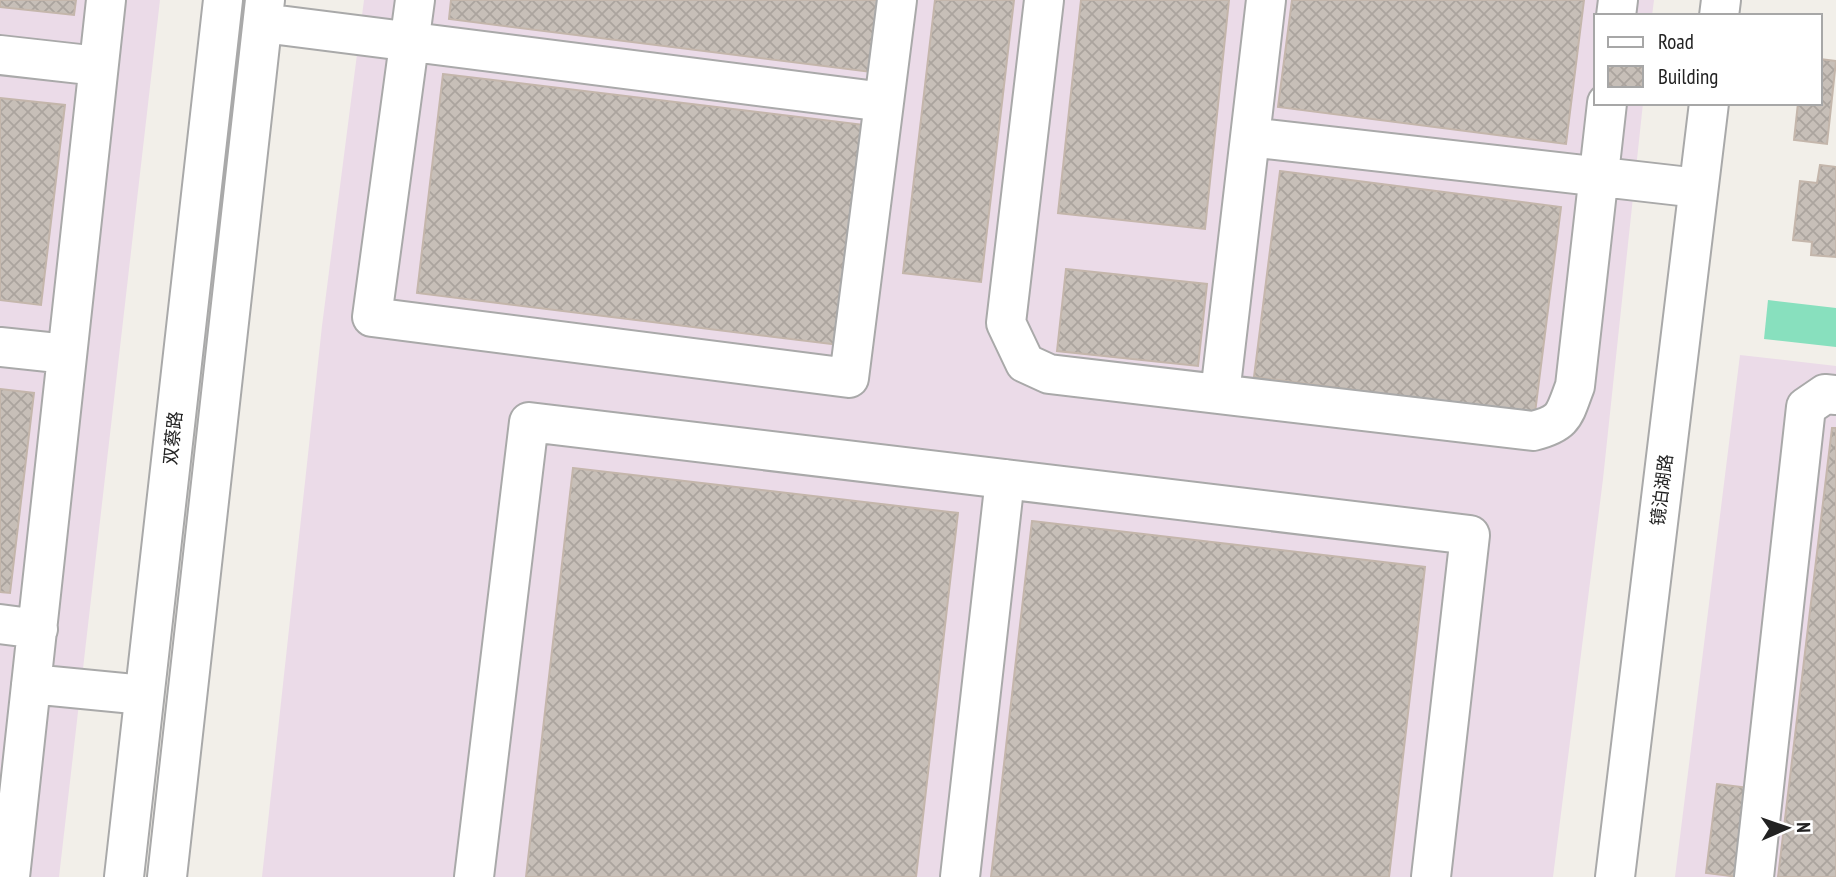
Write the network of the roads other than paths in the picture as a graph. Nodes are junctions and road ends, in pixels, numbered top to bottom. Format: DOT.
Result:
graph roads {
  1 [pos="106,0"];
  2 [pos="223,0"];
  3 [pos="415,0"];
  4 [pos="897,0"];
  5 [pos="1044,0"];
  6 [pos="1266,0"];
  7 [pos="264,11"];
  8 [pos="410,41"];
  9 [pos="0,55"];
  10 [pos="98,66"];
  11 [pos="884,102"];
  12 [pos="1607,105"];
  13 [pos="1709,105"];
  14 [pos="1250,137"];
  15 [pos="1599,177"];
  16 [pos="1698,188"];
  17 [pos="0,347"];
  18 [pos="67,354"];
  19 [pos="1220,394"];
  20 [pos="1836,395"];
  21 [pos="1005,479"];
  22 [pos="0,624"];
  23 [pos="38,629"];
  24 [pos="32,684"];
  25 [pos="144,695"];
  26 [pos="13,734"];
  27 [pos="10,877"];
  28 [pos="124,877"];
  29 [pos="167,877"];
  30 [pos="474,877"];
  31 [pos="960,877"];
  32 [pos="1431,877"];
  33 [pos="1615,877"];
  34 [pos="1754,877"];
  1 -- 10 [label="street"];
  2 -- 25 [label="street, 双蔡路"];
  3 -- 8 [label="street"];
  4 -- 11 [label="street"];
  5 -- 19 [label="street"];
  6 -- 14 [label="street"];
  7 -- 8 [label="street"];
  7 -- 29 [label="street"];
  8 -- 11 [label="street"];
  8 -- 11 [label="street"];
  9 -- 10 [label="street"];
  10 -- 18 [label="street"];
  12 -- 15 [label="street"];
  13 -- 16 [label="street, 镜泊湖路"];
  14 -- 15 [label="street"];
  14 -- 19 [label="street"];
  15 -- 16 [label="street"];
  15 -- 19 [label="street"];
  16 -- 33 [label="street, 镜泊湖路"];
  17 -- 18 [label="street"];
  18 -- 23 [label="street"];
  20 -- 34 [label="street"];
  21 -- 30 [label="street"];
  21 -- 31 [label="street"];
  21 -- 32 [label="street"];
  22 -- 23 [label="street"];
  23 -- 24 [label="street"];
  24 -- 25 [label="street"];
  24 -- 26 [label="street"];
  25 -- 28 [label="street, 双蔡路"];
  26 -- 27 [label="street"];
}
